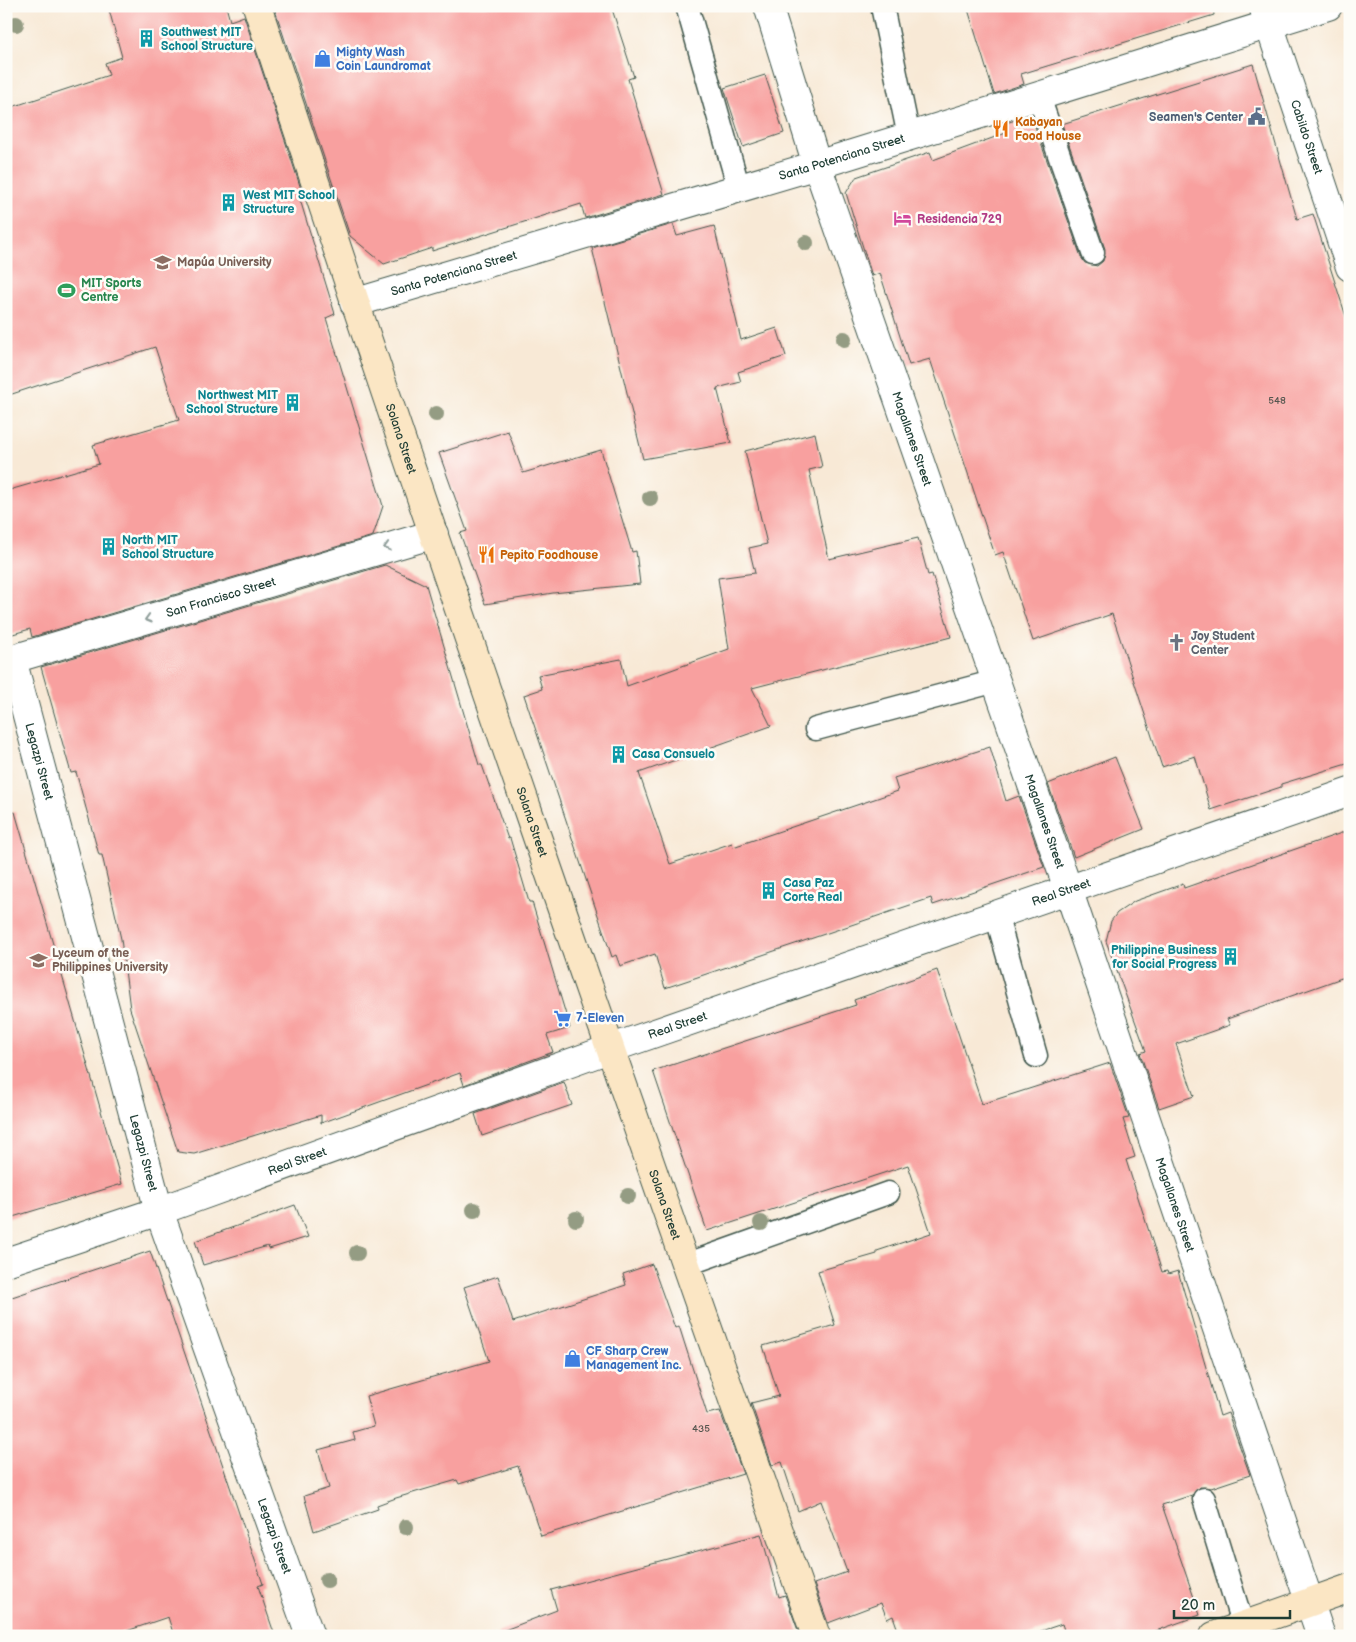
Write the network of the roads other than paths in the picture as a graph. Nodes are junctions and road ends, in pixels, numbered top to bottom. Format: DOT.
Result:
graph roads {
  1 [pos="257,6"];
  2 [pos="687,6"];
  3 [pos="768,6"];
  4 [pos="882,6"];
  5 [pos="1328,6"];
  6 [pos="1266,15"];
  7 [pos="1039,97"];
  8 [pos="910,136"];
  9 [pos="817,166"];
  10 [pos="739,189"];
  11 [pos="1092,253"];
  12 [pos="1350,267"];
  13 [pos="354,303"];
  14 [pos="434,534"];
  15 [pos="9,660"];
  16 [pos="996,681"];
  17 [pos="816,729"];
  18 [pos="1350,792"];
  19 [pos="1068,889"];
  20 [pos="996,914"];
  21 [pos="609,1049"];
  22 [pos="1036,1056"];
  23 [pos="888,1193"];
  24 [pos="160,1211"];
  25 [pos="6,1262"];
  26 [pos="686,1265"];
  27 [pos="1204,1499"];
  28 [pos="1350,1588"];
  29 [pos="1309,1602"];
  30 [pos="1243,1626"];
  31 [pos="310,1636"];
  32 [pos="816,1636"];
  33 [pos="1214,1636"];
  34 [pos="1321,1636"];
  1 -- 13 [label="street, Solana Street"];
  2 -- 10 [label="lane"];
  3 -- 9 [label="street, Magallanes Street"];
  4 -- 8 [label="lane"];
  5 -- 6 [label="street, Santa Potenciana Street"];
  6 -- 7 [label="street, Santa Potenciana Street"];
  6 -- 12 [label="street, Cabildo Street"];
  7 -- 8 [label="street, Santa Potenciana Street"];
  7 -- 11 [label="lane"];
  8 -- 9 [label="street, Santa Potenciana Street"];
  9 -- 10 [label="street, Santa Potenciana Street"];
  9 -- 16 [label="street, Magallanes Street"];
  10 -- 13 [label="street, Santa Potenciana Street"];
  13 -- 14 [label="street, Solana Street"];
  14 -- 15 [label="street, San Francisco Street, one-way"];
  14 -- 21 [label="street, Solana Street"];
  15 -- 24 [label="street, Legazpi Street"];
  16 -- 17 [label="lane"];
  16 -- 19 [label="street, Magallanes Street"];
  18 -- 19 [label="street, Real Street"];
  19 -- 20 [label="street, Real Street"];
  19 -- 29 [label="street, Magallanes Street"];
  20 -- 21 [label="street, Real Street"];
  20 -- 22 [label="lane"];
  21 -- 24 [label="street, Real Street"];
  21 -- 26 [label="street, Solana Street"];
  23 -- 26 [label="lane"];
  24 -- 25 [label="street, Real Street"];
  24 -- 31 [label="street, Legazpi Street"];
  26 -- 32 [label="street, Solana Street"];
  27 -- 30 [label="lane"];
  28 -- 29 [label="street"];
  29 -- 30 [label="street"];
  29 -- 34 [label="street, Magallanes Street"];
  30 -- 33 [label="street"];
}
